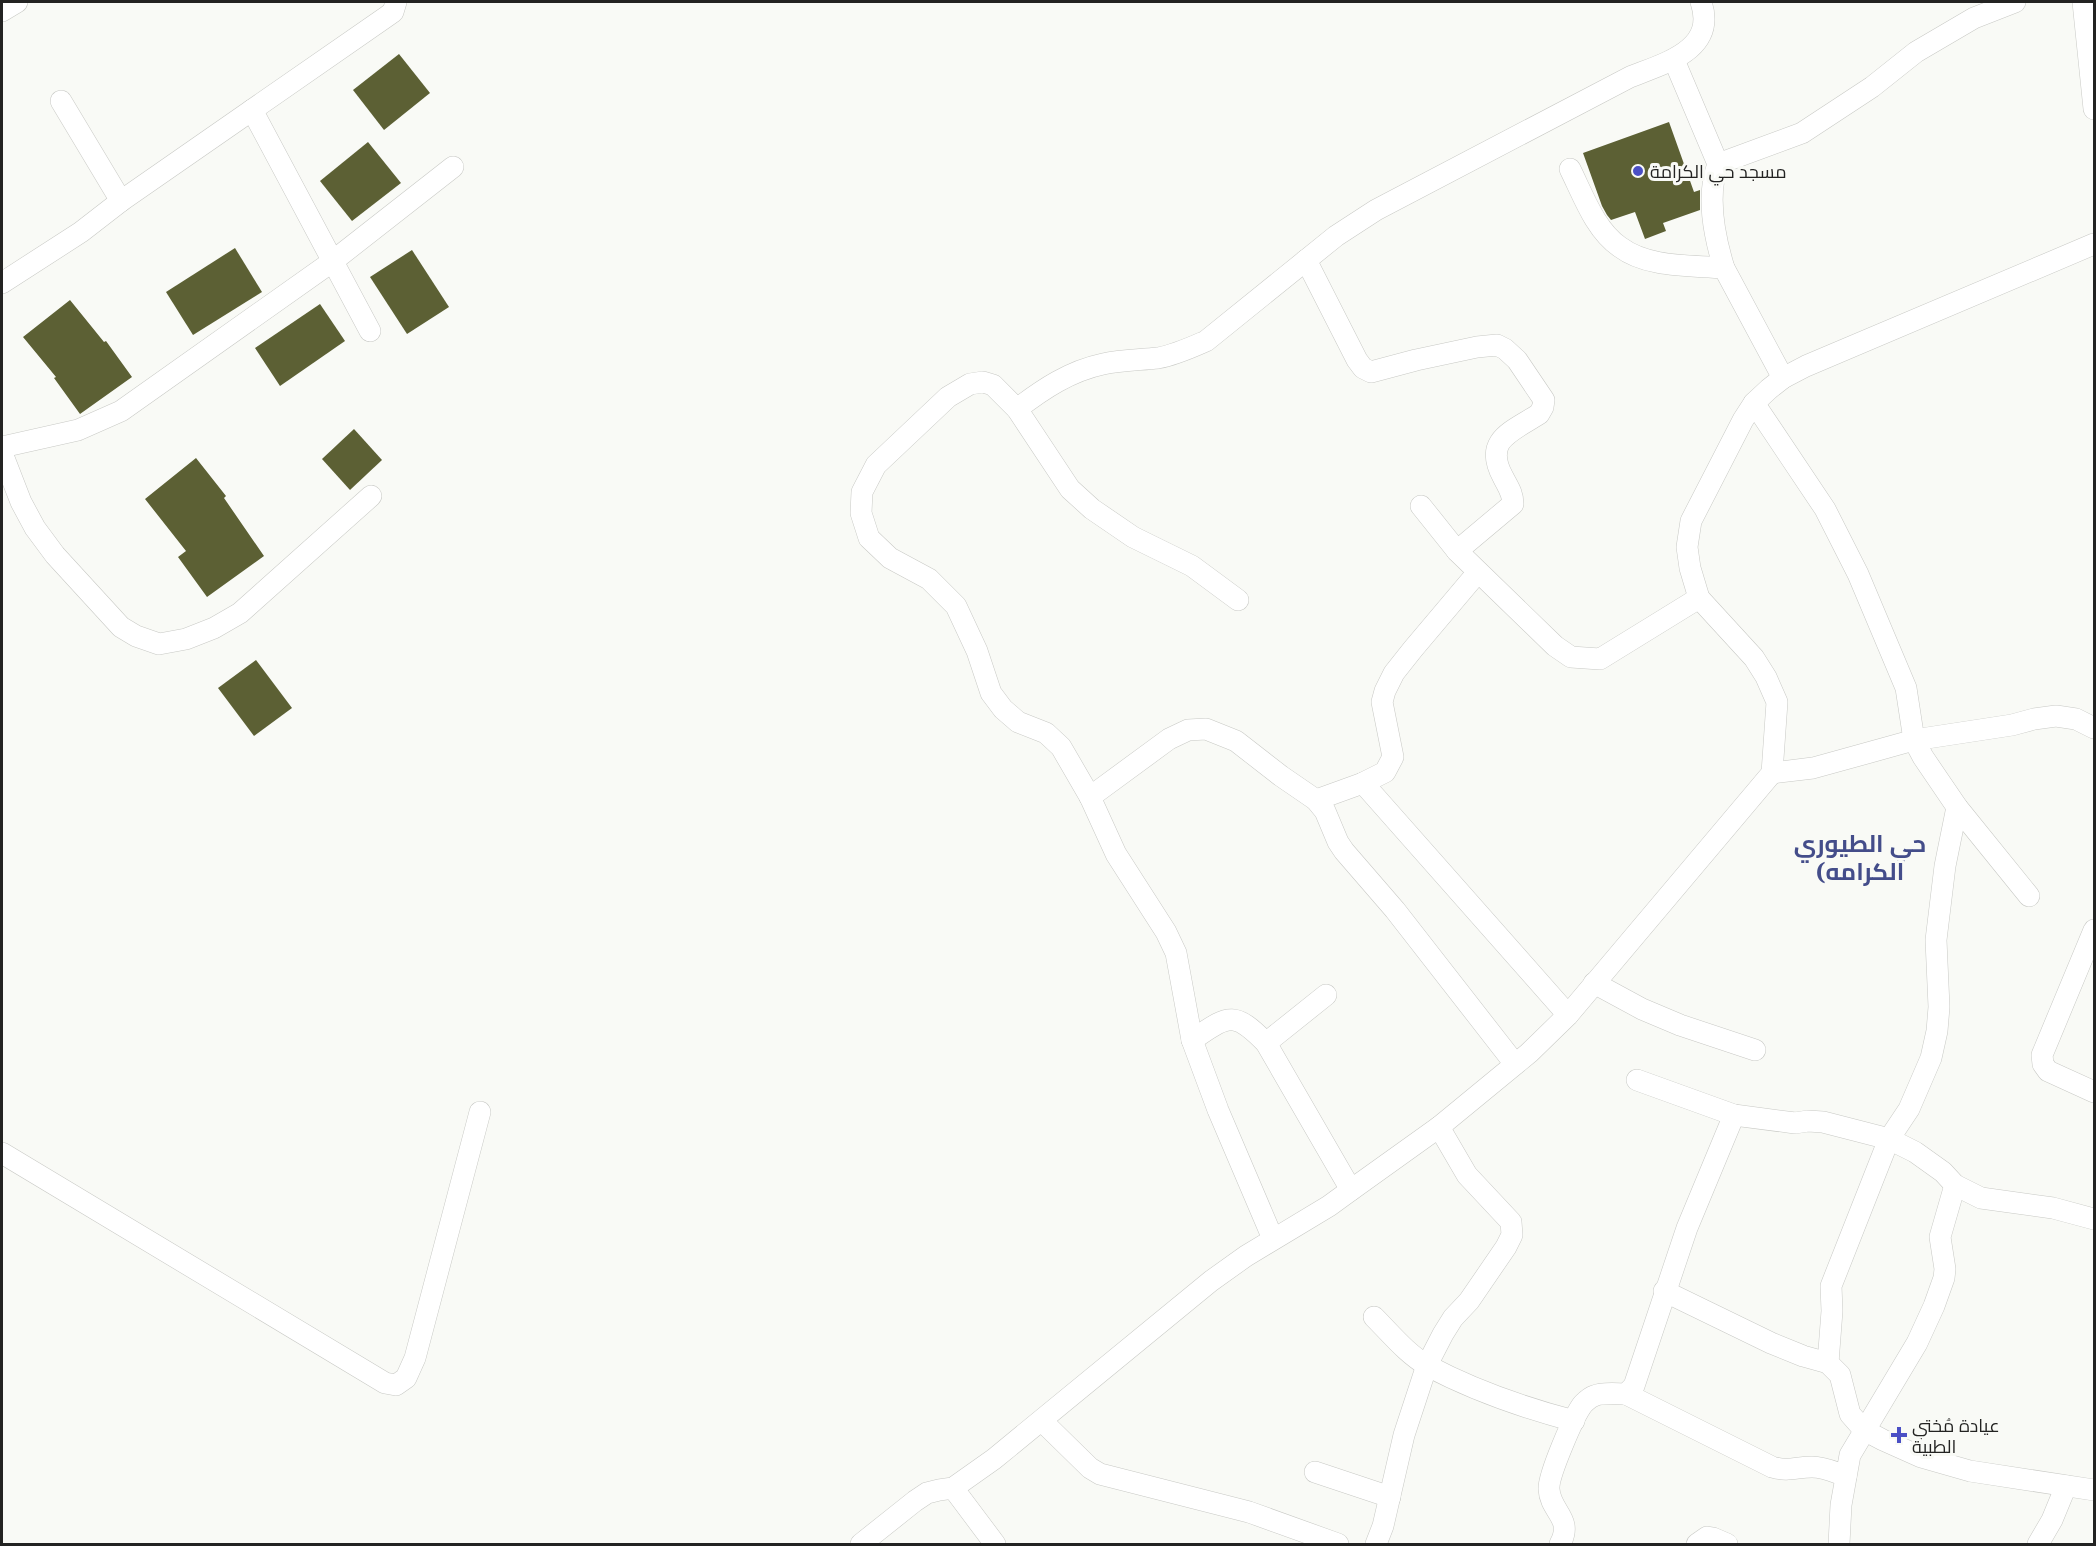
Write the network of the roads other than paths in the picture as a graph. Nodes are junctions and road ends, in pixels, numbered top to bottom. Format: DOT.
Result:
graph roads {
  1 [pos="17,2"];
  2 [pos="396,2"];
  3 [pos="1701,2"];
  4 [pos="2015,2"];
  5 [pos="2083,2"];
  6 [pos="2,11"];
  7 [pos="1674,60"];
  8 [pos="61,101"];
  9 [pos="2094,109"];
  10 [pos="252,110"];
  11 [pos="1718,164"];
  12 [pos="453,167"];
  13 [pos="1570,169"];
  14 [pos="121,201"];
  15 [pos="2094,244"];
  16 [pos="1306,260"];
  17 [pos="333,261"];
  18 [pos="1724,268"];
  19 [pos="2,283"];
  20 [pos="370,331"];
  21 [pos="1783,378"];
  22 [pos="1754,403"];
  23 [pos="1017,409"];
  24 [pos="2,447"];
  25 [pos="2,453"];
  26 [pos="371,496"];
  27 [pos="1421,506"];
  28 [pos="1457,550"];
  29 [pos="1478,572"];
  30 [pos="1699,598"];
  31 [pos="1238,600"];
  32 [pos="2094,728"];
  33 [pos="1914,740"];
  34 [pos="1772,773"];
  35 [pos="1363,783"];
  36 [pos="1090,797"];
  37 [pos="1316,800"];
  38 [pos="1957,807"];
  39 [pos="2029,896"];
  40 [pos="2094,930"];
  41 [pos="1594,983"];
  42 [pos="1326,995"];
  43 [pos="1568,1015"];
  44 [pos="1192,1040"];
  45 [pos="1266,1043"];
  46 [pos="1755,1050"];
  47 [pos="1515,1064"];
  48 [pos="1637,1080"];
  49 [pos="2094,1092"];
  50 [pos="480,1112"];
  51 [pos="1734,1115"];
  52 [pos="1439,1127"];
  53 [pos="1889,1139"];
  54 [pos="2,1153"];
  55 [pos="1955,1185"];
  56 [pos="1351,1190"];
  57 [pos="2094,1219"];
  58 [pos="1273,1239"];
  59 [pos="1664,1291"];
  60 [pos="1374,1317"];
  61 [pos="1828,1363"];
  62 [pos="1427,1365"];
  63 [pos="1626,1394"];
  64 [pos="1042,1421"];
  65 [pos="1574,1421"];
  66 [pos="1864,1430"];
  67 [pos="1315,1472"];
  68 [pos="1846,1476"];
  69 [pos="2066,1486"];
  70 [pos="953,1488"];
  71 [pos="2094,1490"];
  72 [pos="1390,1497"];
  73 [pos="861,1545"];
  74 [pos="995,1545"];
  75 [pos="1338,1545"];
  76 [pos="1376,1545"];
  77 [pos="1560,1545"];
  78 [pos="1697,1545"];
  79 [pos="1727,1545"];
  80 [pos="1839,1545"];
  81 [pos="2038,1545"];
  1 -- 6 [label="street"];
  2 -- 10 [label="street"];
  3 -- 7 [label="street"];
  4 -- 11 [label="street"];
  5 -- 9 [label="street"];
  7 -- 11 [label="street"];
  7 -- 16 [label="street"];
  8 -- 14 [label="street"];
  10 -- 14 [label="street"];
  10 -- 17 [label="street"];
  11 -- 18 [label="street"];
  12 -- 17 [label="street"];
  13 -- 18 [label="street"];
  14 -- 19 [label="street"];
  15 -- 21 [label="street"];
  16 -- 23 [label="street"];
  16 -- 28 [label="street"];
  17 -- 20 [label="street"];
  17 -- 24 [label="street"];
  18 -- 21 [label="street"];
  21 -- 22 [label="street"];
  22 -- 30 [label="street"];
  22 -- 33 [label="street"];
  23 -- 31 [label="street"];
  23 -- 36 [label="street"];
  25 -- 26 [label="street"];
  27 -- 28 [label="street"];
  28 -- 29 [label="street"];
  29 -- 30 [label="street"];
  29 -- 35 [label="street"];
  30 -- 34 [label="street"];
  32 -- 33 [label="street"];
  33 -- 34 [label="street"];
  33 -- 38 [label="street"];
  34 -- 41 [label="street"];
  35 -- 37 [label="street"];
  35 -- 43 [label="street"];
  36 -- 37 [label="street"];
  36 -- 44 [label="street"];
  37 -- 47 [label="street"];
  38 -- 39 [label="street"];
  38 -- 53 [label="street"];
  40 -- 49 [label="street"];
  41 -- 43 [label="street"];
  41 -- 46 [label="street"];
  42 -- 45 [label="street"];
  43 -- 47 [label="street"];
  44 -- 45 [label="street"];
  44 -- 58 [label="street"];
  45 -- 56 [label="street"];
  47 -- 52 [label="street"];
  48 -- 51 [label="street"];
  50 -- 54 [label="street"];
  51 -- 53 [label="street"];
  51 -- 59 [label="street"];
  52 -- 56 [label="street"];
  52 -- 62 [label="street"];
  53 -- 55 [label="street"];
  53 -- 61 [label="street"];
  55 -- 57 [label="street"];
  55 -- 66 [label="street"];
  56 -- 58 [label="street"];
  58 -- 64 [label="street"];
  59 -- 61 [label="street"];
  59 -- 63 [label="street"];
  60 -- 62 [label="street"];
  61 -- 66 [label="street"];
  62 -- 65 [label="street"];
  62 -- 72 [label="street"];
  63 -- 65 [label="street"];
  63 -- 68 [label="street"];
  64 -- 70 [label="street"];
  64 -- 75 [label="street"];
  65 -- 77 [label="street"];
  66 -- 68 [label="street"];
  66 -- 69 [label="street"];
  67 -- 72 [label="street"];
  68 -- 80 [label="street"];
  69 -- 71 [label="street"];
  69 -- 81 [label="street"];
  70 -- 73 [label="street"];
  70 -- 74 [label="street"];
  72 -- 76 [label="street"];
  78 -- 79 [label="street"];
}
